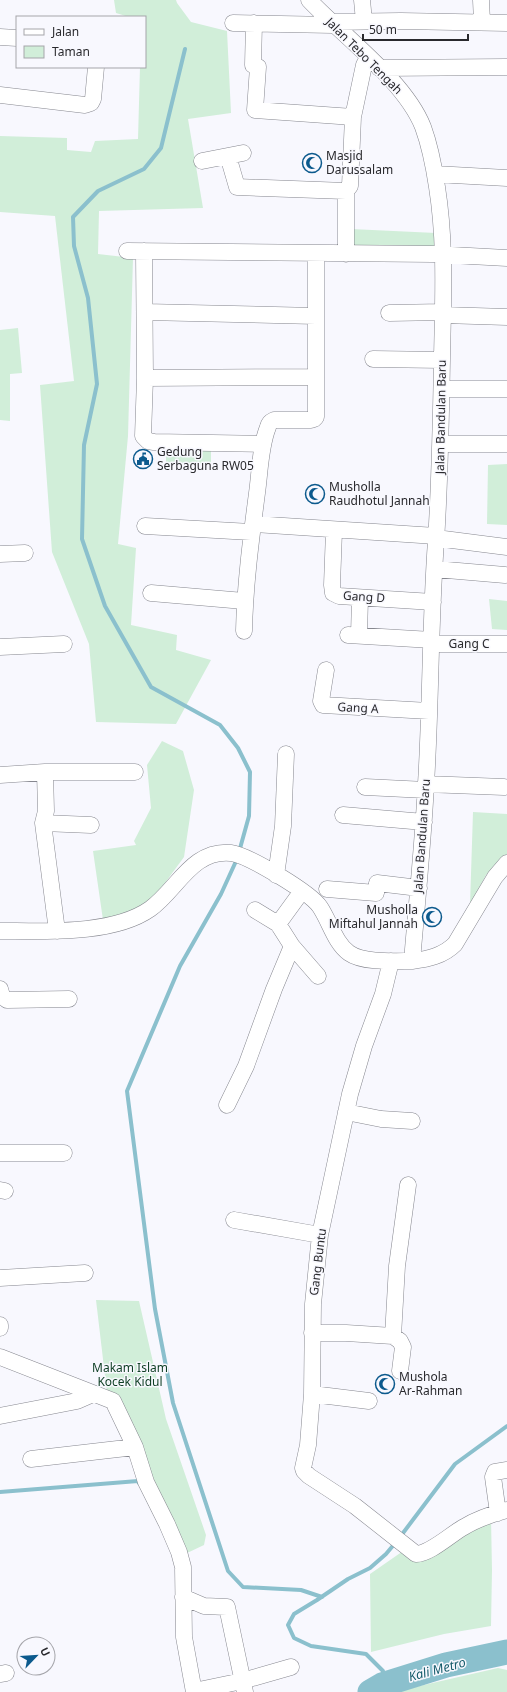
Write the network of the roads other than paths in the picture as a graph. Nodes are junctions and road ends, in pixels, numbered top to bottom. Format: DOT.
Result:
graph roads {
  1 [pos="308,0"];
  2 [pos="362,0"];
  3 [pos="481,0"];
  4 [pos="364,21"];
  5 [pos="482,22"];
  6 [pos="233,23"];
  7 [pos="254,23"];
  8 [pos="507,23"];
  9 [pos="332,24"];
  10 [pos="0,37"];
  11 [pos="16,38"];
  12 [pos="374,62"];
  13 [pos="507,67"];
  14 [pos="96,68"];
  15 [pos="0,95"];
  16 [pos="353,117"];
  17 [pos="202,161"];
  18 [pos="435,174"];
  19 [pos="507,178"];
  20 [pos="346,191"];
  21 [pos="144,250"];
  22 [pos="127,251"];
  23 [pos="316,254"];
  24 [pos="346,254"];
  25 [pos="444,255"];
  26 [pos="507,258"];
  27 [pos="145,312"];
  28 [pos="389,313"];
  29 [pos="443,314"];
  30 [pos="316,316"];
  31 [pos="507,316"];
  32 [pos="373,359"];
  33 [pos="442,360"];
  34 [pos="316,377"];
  35 [pos="145,378"];
  36 [pos="442,389"];
  37 [pos="507,389"];
  38 [pos="263,444"];
  39 [pos="441,444"];
  40 [pos="507,444"];
  41 [pos="145,526"];
  42 [pos="252,528"];
  43 [pos="334,530"];
  44 [pos="436,537"];
  45 [pos="507,547"];
  46 [pos="25,553"];
  47 [pos="0,554"];
  48 [pos="435,569"];
  49 [pos="505,575"];
  50 [pos="151,593"];
  51 [pos="360,598"];
  52 [pos="244,601"];
  53 [pos="433,602"];
  54 [pos="244,631"];
  55 [pos="432,642"];
  56 [pos="64,644"];
  57 [pos="507,644"];
  58 [pos="0,647"];
  59 [pos="326,670"];
  60 [pos="429,711"];
  61 [pos="286,754"];
  62 [pos="45,772"];
  63 [pos="135,772"];
  64 [pos="0,775"];
  65 [pos="365,787"];
  66 [pos="426,787"];
  67 [pos="504,787"];
  68 [pos="343,815"];
  69 [pos="424,822"];
  70 [pos="43,823"];
  71 [pos="91,825"];
  72 [pos="507,863"];
  73 [pos="276,874"];
  74 [pos="419,888"];
  75 [pos="327,889"];
  76 [pos="302,891"];
  77 [pos="255,910"];
  78 [pos="278,924"];
  79 [pos="0,931"];
  80 [pos="56,931"];
  81 [pos="292,946"];
  82 [pos="391,961"];
  83 [pos="412,961"];
  84 [pos="318,976"];
  85 [pos="0,989"];
  86 [pos="69,999"];
  87 [pos="227,1105"];
  88 [pos="346,1112"];
  89 [pos="412,1121"];
  90 [pos="0,1153"];
  91 [pos="64,1154"];
  92 [pos="408,1185"];
  93 [pos="234,1220"];
  94 [pos="320,1235"];
  95 [pos="85,1273"];
  96 [pos="0,1278"];
  97 [pos="0,1325"];
  98 [pos="0,1328"];
  99 [pos="312,1333"];
  100 [pos="393,1336"];
  101 [pos="0,1357"];
  102 [pos="400,1371"];
  103 [pos="93,1394"];
  104 [pos="312,1394"];
  105 [pos="369,1401"];
  106 [pos="0,1416"];
  107 [pos="135,1447"];
  108 [pos="31,1459"];
  109 [pos="507,1470"];
  110 [pos="502,1511"];
  111 [pos="183,1597"];
  112 [pos="291,1667"];
  113 [pos="244,1687"];
  114 [pos="194,1692"];
  1 -- 9 [label="street, Jalan Tebo Tengah"];
  2 -- 4 [label="street"];
  3 -- 5 [label="street"];
  4 -- 5 [label="street"];
  4 -- 9 [label="street"];
  5 -- 8 [label="street"];
  6 -- 7 [label="street"];
  7 -- 9 [label="street"];
  7 -- 16 [label="street"];
  9 -- 12 [label="street, Jalan Tebo Tengah"];
  10 -- 11 [label="street"];
  12 -- 13 [label="street"];
  12 -- 16 [label="street"];
  12 -- 18 [label="street, Jalan Tebo Tengah"];
  14 -- 15 [label="street"];
  16 -- 20 [label="street"];
  17 -- 20 [label="street"];
  18 -- 19 [label="street"];
  18 -- 25 [label="street, Jalan Tebo Tengah"];
  20 -- 24 [label="street"];
  21 -- 22 [label="street"];
  21 -- 23 [label="street"];
  21 -- 27 [label="street"];
  23 -- 24 [label="street"];
  23 -- 30 [label="street"];
  24 -- 25 [label="street"];
  25 -- 26 [label="street"];
  25 -- 29 [label="street, Jalan Bandulan Baru"];
  27 -- 30 [label="street"];
  27 -- 35 [label="street"];
  28 -- 29 [label="street"];
  29 -- 31 [label="street"];
  29 -- 33 [label="street, Jalan Bandulan Baru"];
  30 -- 34 [label="street"];
  32 -- 33 [label="street"];
  33 -- 36 [label="street, Jalan Bandulan Baru"];
  34 -- 35 [label="street"];
  34 -- 38 [label="street"];
  35 -- 38 [label="street"];
  36 -- 37 [label="street"];
  36 -- 39 [label="street, Jalan Bandulan Baru"];
  38 -- 42 [label="street"];
  39 -- 40 [label="street"];
  39 -- 44 [label="street, Jalan Bandulan Baru"];
  41 -- 42 [label="street"];
  42 -- 43 [label="street"];
  42 -- 52 [label="street"];
  43 -- 44 [label="street"];
  43 -- 51 [label="street, Gang D"];
  44 -- 45 [label="street"];
  44 -- 48 [label="street, Jalan Bandulan Baru"];
  46 -- 47 [label="street"];
  48 -- 49 [label="street"];
  48 -- 53 [label="street, Jalan Bandulan Baru"];
  50 -- 52 [label="street"];
  51 -- 53 [label="street, Gang D"];
  51 -- 55 [label="street, Gang C"];
  52 -- 54 [label="street"];
  53 -- 55 [label="street, Jalan Bandulan Baru"];
  55 -- 57 [label="street, Gang C"];
  55 -- 60 [label="street, Jalan Bandulan Baru"];
  56 -- 58 [label="street"];
  59 -- 60 [label="street, Gang A"];
  60 -- 66 [label="street, Jalan Bandulan Baru"];
  61 -- 73 [label="street"];
  62 -- 63 [label="street"];
  62 -- 64 [label="street"];
  62 -- 70 [label="street"];
  65 -- 66 [label="street"];
  66 -- 67 [label="street"];
  66 -- 69 [label="street, Jalan Bandulan Baru"];
  68 -- 69 [label="street"];
  69 -- 74 [label="street, Jalan Bandulan Baru"];
  70 -- 71 [label="street"];
  70 -- 80 [label="street"];
  72 -- 83 [label="street"];
  73 -- 76 [label="street"];
  73 -- 80 [label="street"];
  74 -- 75 [label="street"];
  74 -- 83 [label="street, Jalan Bandulan Baru"];
  76 -- 78 [label="street"];
  76 -- 82 [label="street"];
  77 -- 78 [label="street"];
  78 -- 81 [label="street"];
  79 -- 80 [label="street"];
  81 -- 84 [label="street"];
  81 -- 87 [label="street"];
  82 -- 83 [label="street"];
  82 -- 88 [label="street, Gang Buntu"];
  85 -- 86 [label="street"];
  88 -- 89 [label="street"];
  88 -- 94 [label="street, Gang Buntu"];
  90 -- 91 [label="street"];
  92 -- 100 [label="street"];
  93 -- 94 [label="street"];
  94 -- 99 [label="street, Gang Buntu"];
  95 -- 96 [label="street"];
  97 -- 98 [label="street"];
  99 -- 100 [label="street"];
  99 -- 104 [label="street, Gang Buntu"];
  100 -- 102 [label="street"];
  101 -- 103 [label="street"];
  103 -- 106 [label="street"];
  103 -- 107 [label="street"];
  104 -- 105 [label="street"];
  104 -- 110 [label="street, Gang Buntu"];
  107 -- 108 [label="street"];
  107 -- 111 [label="street"];
  109 -- 110 [label="street"];
  111 -- 113 [label="street"];
  111 -- 114 [label="street"];
  112 -- 113 [label="street"];
  113 -- 114 [label="street"];
}
